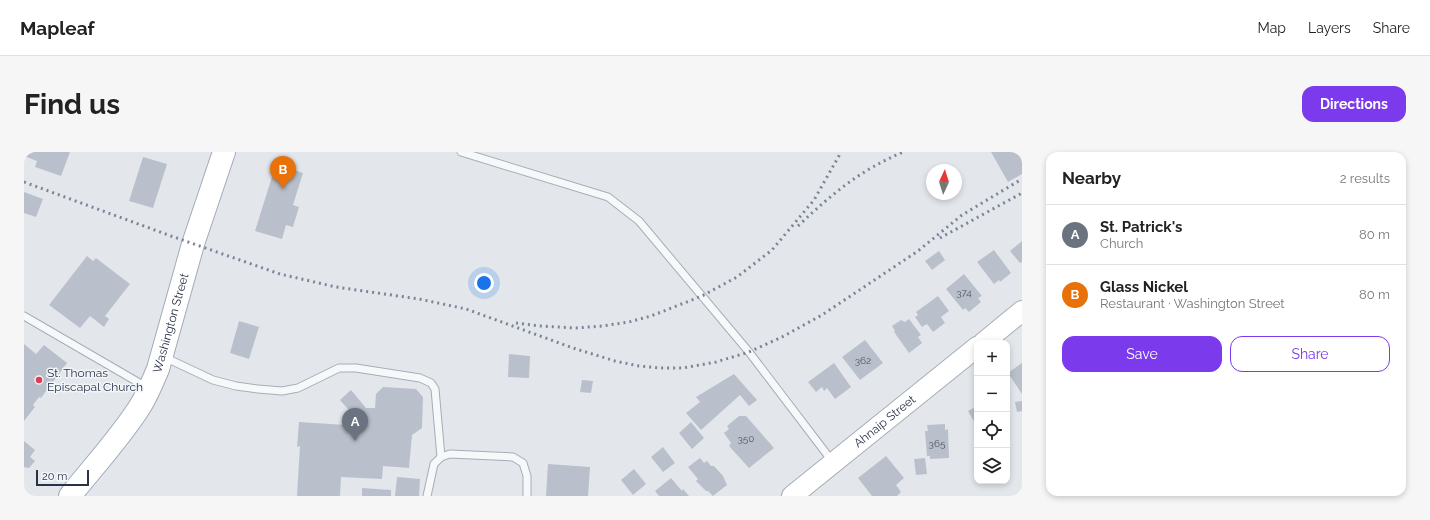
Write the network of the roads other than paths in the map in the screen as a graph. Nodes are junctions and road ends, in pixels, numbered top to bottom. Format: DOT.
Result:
graph roads {
  1 [pos="224,152"];
  2 [pos="461,152"];
  3 [pos="1022,311"];
  4 [pos="24,316"];
  5 [pos="987,340"];
  6 [pos="974,350"];
  7 [pos="162,356"];
  8 [pos="150,389"];
  9 [pos="441,457"];
  10 [pos="833,463"];
  11 [pos="70,496"];
  12 [pos="427,496"];
  13 [pos="527,496"];
  14 [pos="792,496"];
  1 -- 7 [label="main road, Washington Street"];
  2 -- 10 [label="lane"];
  3 -- 5 [label="main road"];
  4 -- 8 [label="lane"];
  6 -- 10 [label="main road, Ahnaip Street"];
  7 -- 8 [label="main road, Washington Street"];
  7 -- 9 [label="lane"];
  8 -- 11 [label="main road, Washington Street"];
  9 -- 12 [label="lane"];
  9 -- 13 [label="lane"];
  10 -- 14 [label="main road, Ahnaip Street"];
}
